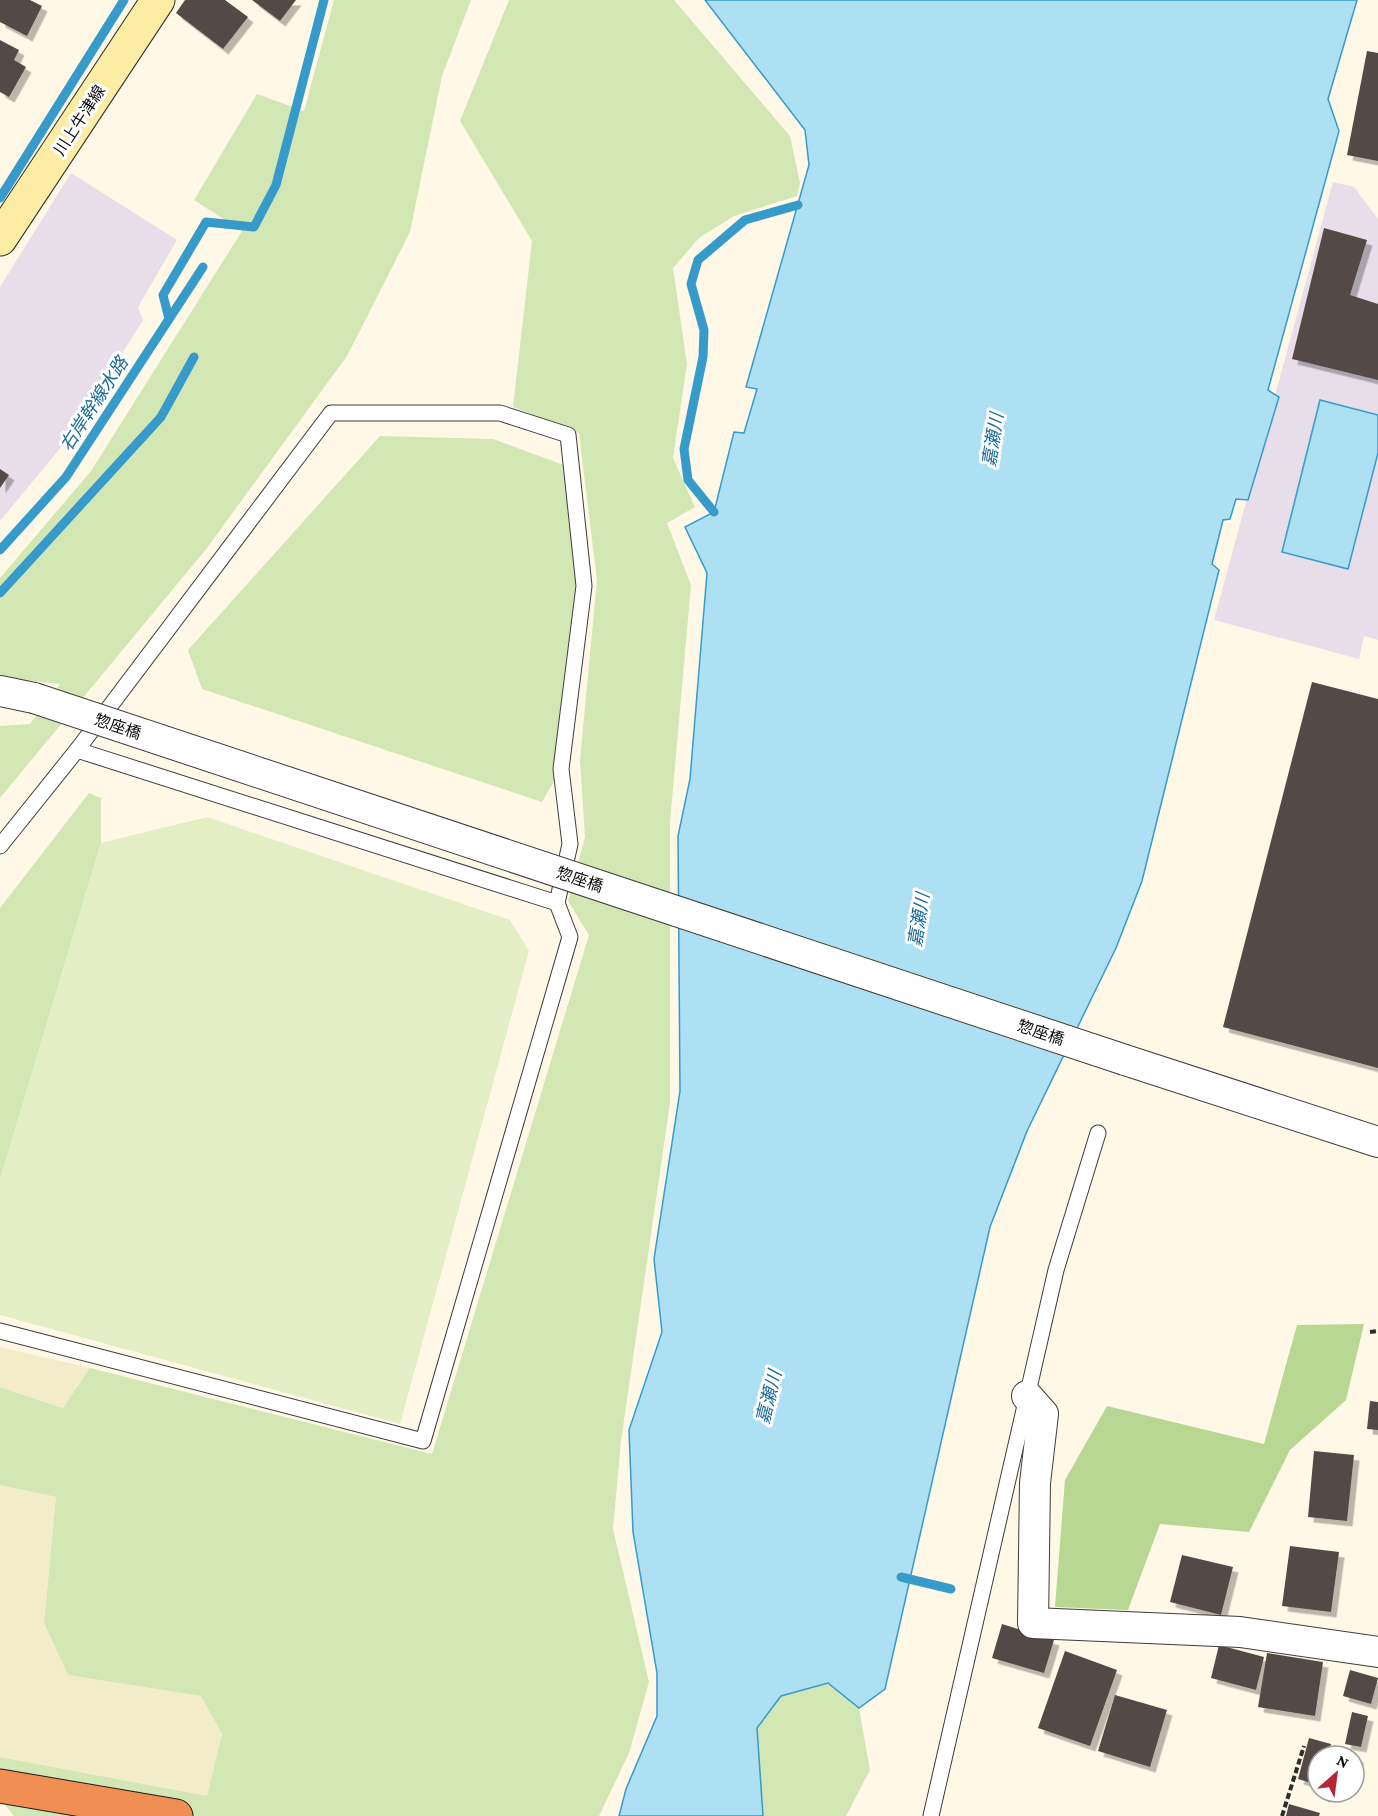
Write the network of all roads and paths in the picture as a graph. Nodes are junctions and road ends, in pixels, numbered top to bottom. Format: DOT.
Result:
graph roads {
  1 [pos="158,0"];
  2 [pos="0,239"];
  3 [pos="0,691"];
  4 [pos="77,750"];
  5 [pos="0,846"];
  6 [pos="557,903"];
  7 [pos="1098,1133"];
  8 [pos="1378,1142"];
  9 [pos="0,1331"];
  10 [pos="1378,1331"];
  11 [pos="1370,1332"];
  12 [pos="1027,1396"];
  13 [pos="1378,1652"];
  14 [pos="1304,1746"];
  15 [pos="0,1786"];
  16 [pos="176,1816"];
  17 [pos="931,1816"];
  18 [pos="1282,1816"];
  1 -- 2 [label="main road, 川上牛津線"];
  3 -- 8 [label="street, 惣座橋, bridge"];
  4 -- 5 [label="lane"];
  4 -- 6 [label="lane"];
  4 -- 6 [label="lane"];
  6 -- 9 [label="lane"];
  7 -- 12 [label="lane"];
  10 -- 11 [label="path"];
  12 -- 13 [label="street"];
  12 -- 17 [label="lane"];
  14 -- 18 [label="path"];
  15 -- 16 [label="highway"];
}
